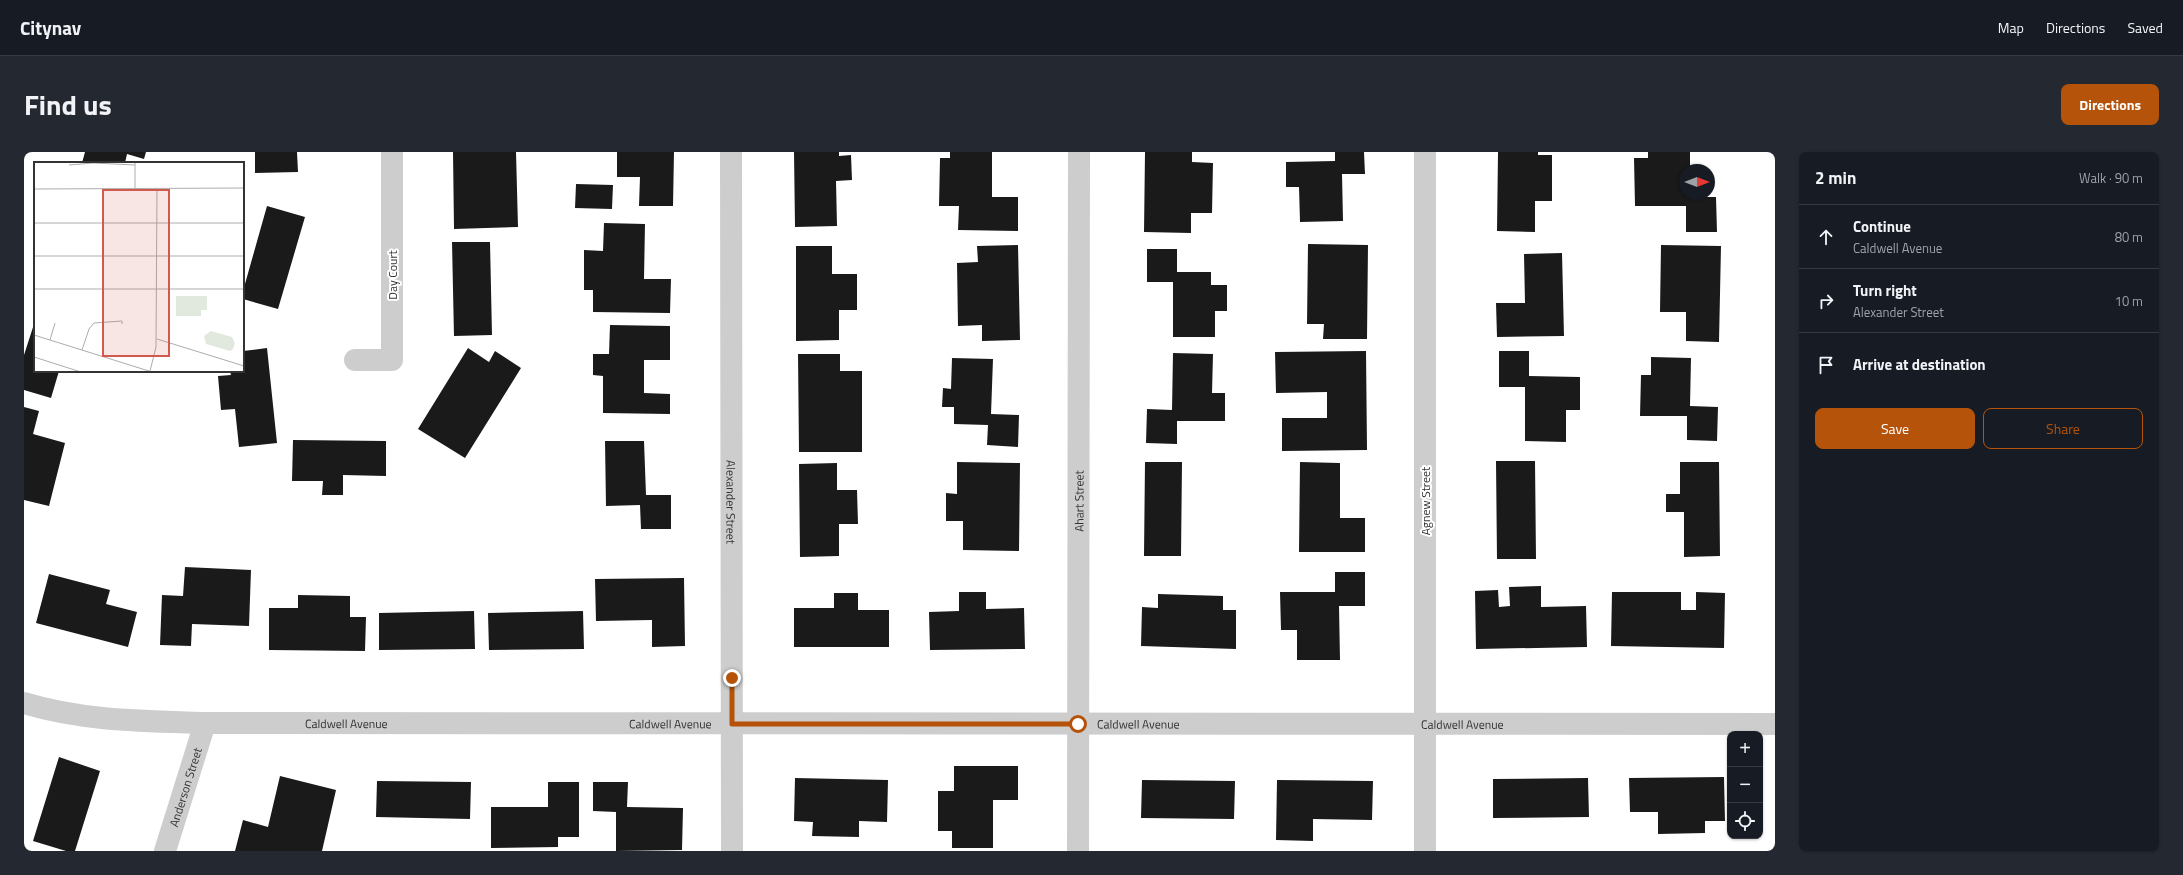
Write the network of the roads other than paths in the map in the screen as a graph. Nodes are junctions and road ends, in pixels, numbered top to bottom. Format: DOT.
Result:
graph roads {
  1 [pos="392,152"];
  2 [pos="731,152"];
  3 [pos="1079,152"];
  4 [pos="1424,152"];
  5 [pos="355,360"];
  6 [pos="24,704"];
  7 [pos="205,724"];
  8 [pos="732,724"];
  9 [pos="1078,724"];
  10 [pos="1425,724"];
  11 [pos="1775,724"];
  12 [pos="165,851"];
  13 [pos="732,851"];
  14 [pos="1078,851"];
  15 [pos="1426,851"];
  1 -- 5 [label="street, Day Court"];
  2 -- 8 [label="street, Alexander Street"];
  3 -- 9 [label="street, Ahart Street"];
  4 -- 10 [label="street, Agnew Street"];
  6 -- 7 [label="street, Caldwell Avenue"];
  7 -- 8 [label="street, Caldwell Avenue"];
  7 -- 12 [label="street, Anderson Street"];
  8 -- 9 [label="street, Caldwell Avenue"];
  8 -- 13 [label="street, Alexander Street"];
  9 -- 10 [label="street, Caldwell Avenue"];
  9 -- 14 [label="street, Ahart Street"];
  10 -- 11 [label="street, Caldwell Avenue"];
  10 -- 15 [label="street, Agnew Street"];
}
